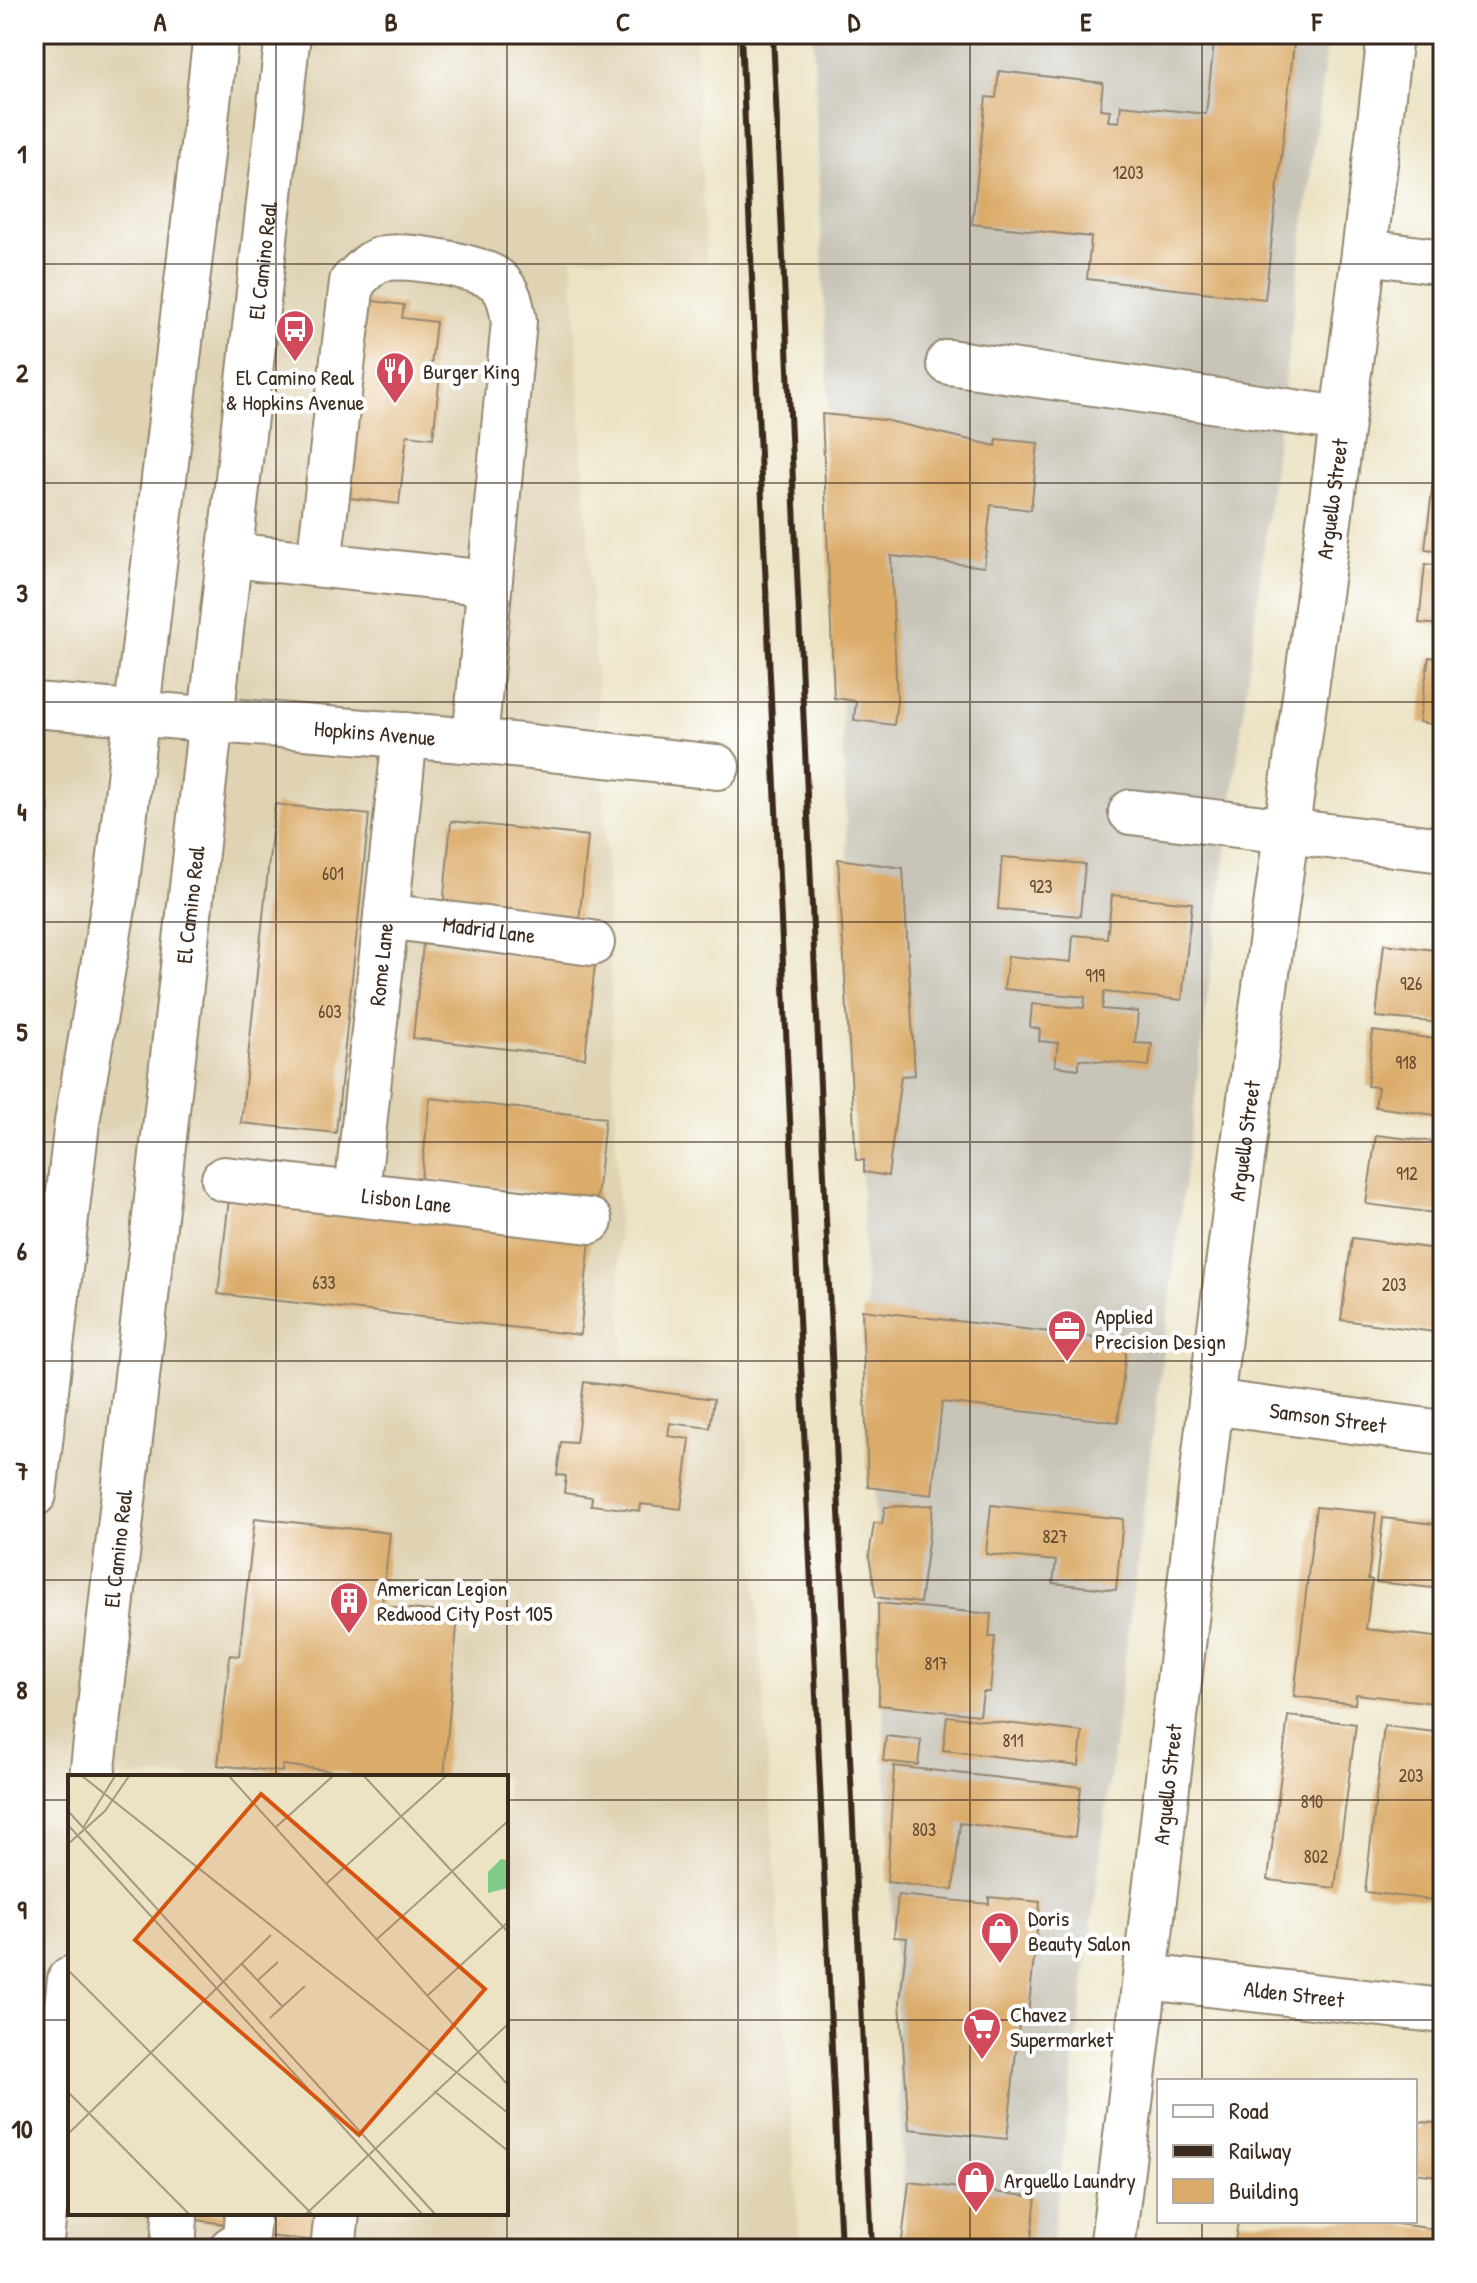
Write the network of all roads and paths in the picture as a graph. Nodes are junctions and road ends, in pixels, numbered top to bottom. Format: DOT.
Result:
graph roads {
  1 [pos="216,34"];
  2 [pos="288,34"];
  3 [pos="1390,34"];
  4 [pos="1366,252"];
  5 [pos="1443,262"];
  6 [pos="949,362"];
  7 [pos="1342,419"];
  8 [pos="231,555"];
  9 [pos="319,564"];
  10 [pos="489,583"];
  11 [pos="34,705"];
  12 [pos="136,713"];
  13 [pos="211,720"];
  14 [pos="405,735"];
  15 [pos="475,741"];
  16 [pos="717,767"];
  17 [pos="1131,812"];
  18 [pos="1286,830"];
  19 [pos="1443,850"];
  20 [pos="386,916"];
  21 [pos="592,943"];
  22 [pos="224,1179"];
  23 [pos="357,1193"];
  24 [pos="590,1221"];
  25 [pos="1211,1402"];
  26 [pos="1443,1433"];
  27 [pos="34,1494"];
  28 [pos="92,1775"];
  29 [pos="1147,1977"];
  30 [pos="1443,2011"];
  31 [pos="68,2018"];
  32 [pos="64,2097"];
  33 [pos="248,2215"];
  34 [pos="337,2215"];
  35 [pos="40,2249"];
  36 [pos="231,2249"];
  37 [pos="333,2249"];
  38 [pos="1112,2249"];
  1 -- 12 [label="street"];
  2 -- 8 [label="street, El Camino Real"];
  3 -- 4 [label="street, Arguello Street"];
  4 -- 5 [label="street"];
  4 -- 7 [label="street, Arguello Street"];
  6 -- 7 [label="street"];
  7 -- 18 [label="street, Arguello Street"];
  8 -- 9 [label="street"];
  8 -- 13 [label="street, El Camino Real"];
  9 -- 10 [label="street"];
  9 -- 10 [label="street"];
  10 -- 15 [label="street"];
  11 -- 12 [label="street, Hopkins Avenue"];
  12 -- 13 [label="street, Hopkins Avenue"];
  12 -- 27 [label="street"];
  13 -- 14 [label="street, Hopkins Avenue"];
  13 -- 28 [label="street, El Camino Real"];
  14 -- 15 [label="street, Hopkins Avenue"];
  14 -- 20 [label="street, Rome Lane"];
  15 -- 16 [label="street, Hopkins Avenue"];
  17 -- 18 [label="street"];
  18 -- 19 [label="street"];
  18 -- 25 [label="street, Arguello Street"];
  20 -- 21 [label="street, Madrid Lane"];
  20 -- 23 [label="street, Rome Lane"];
  22 -- 23 [label="street, Lisbon Lane"];
  23 -- 24 [label="street, Lisbon Lane"];
  25 -- 26 [label="street, Samson Street"];
  25 -- 29 [label="street, Arguello Street"];
  29 -- 30 [label="street, Alden Street"];
  29 -- 38 [label="street, Arguello Street"];
  31 -- 32 [label="street"];
  32 -- 35 [label="street"];
  33 -- 36 [label="street"];
  34 -- 37 [label="street"];
}
